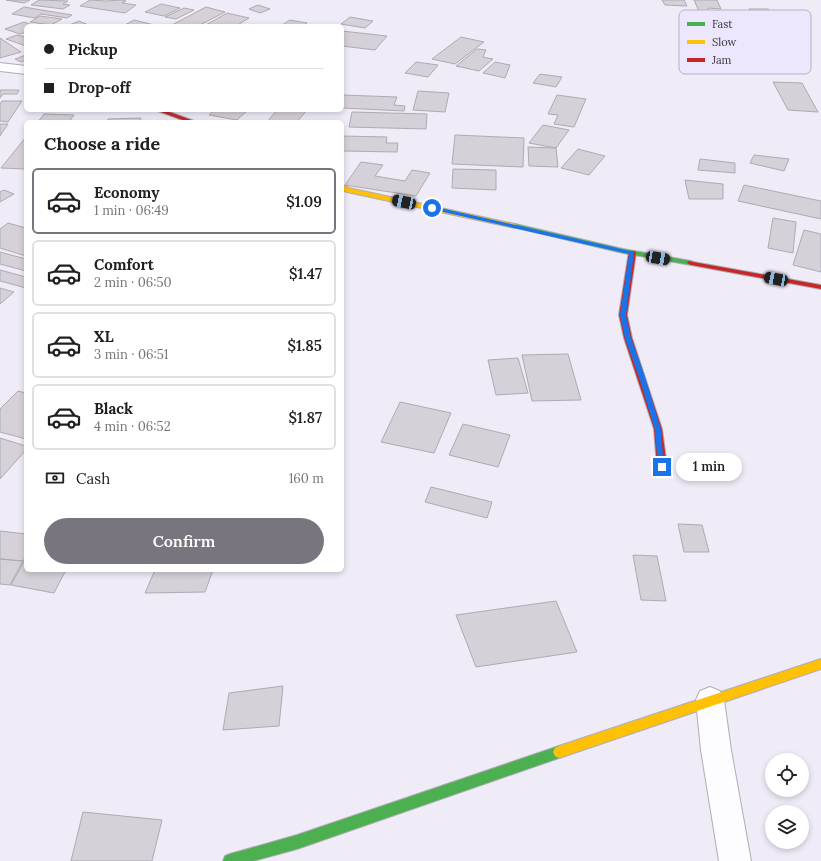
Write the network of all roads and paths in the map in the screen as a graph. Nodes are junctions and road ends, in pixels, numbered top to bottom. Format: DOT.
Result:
graph roads {
  1 [pos="0,67"];
  2 [pos="24,70"];
  3 [pos="164,112"];
  4 [pos="188,120"];
  5 [pos="344,188"];
  6 [pos="632,253"];
  7 [pos="821,287"];
  8 [pos="662,467"];
  9 [pos="821,664"];
  10 [pos="710,700"];
  11 [pos="296,851"];
  12 [pos="230,861"];
  13 [pos="734,861"];
  1 -- 2 [label="street"];
  3 -- 4 [label="street"];
  5 -- 6 [label="street"];
  6 -- 7 [label="street"];
  6 -- 8 [label="street"];
  9 -- 10 [label="street"];
  10 -- 11 [label="street"];
  10 -- 13 [label="street"];
  11 -- 12 [label="street"];
}
